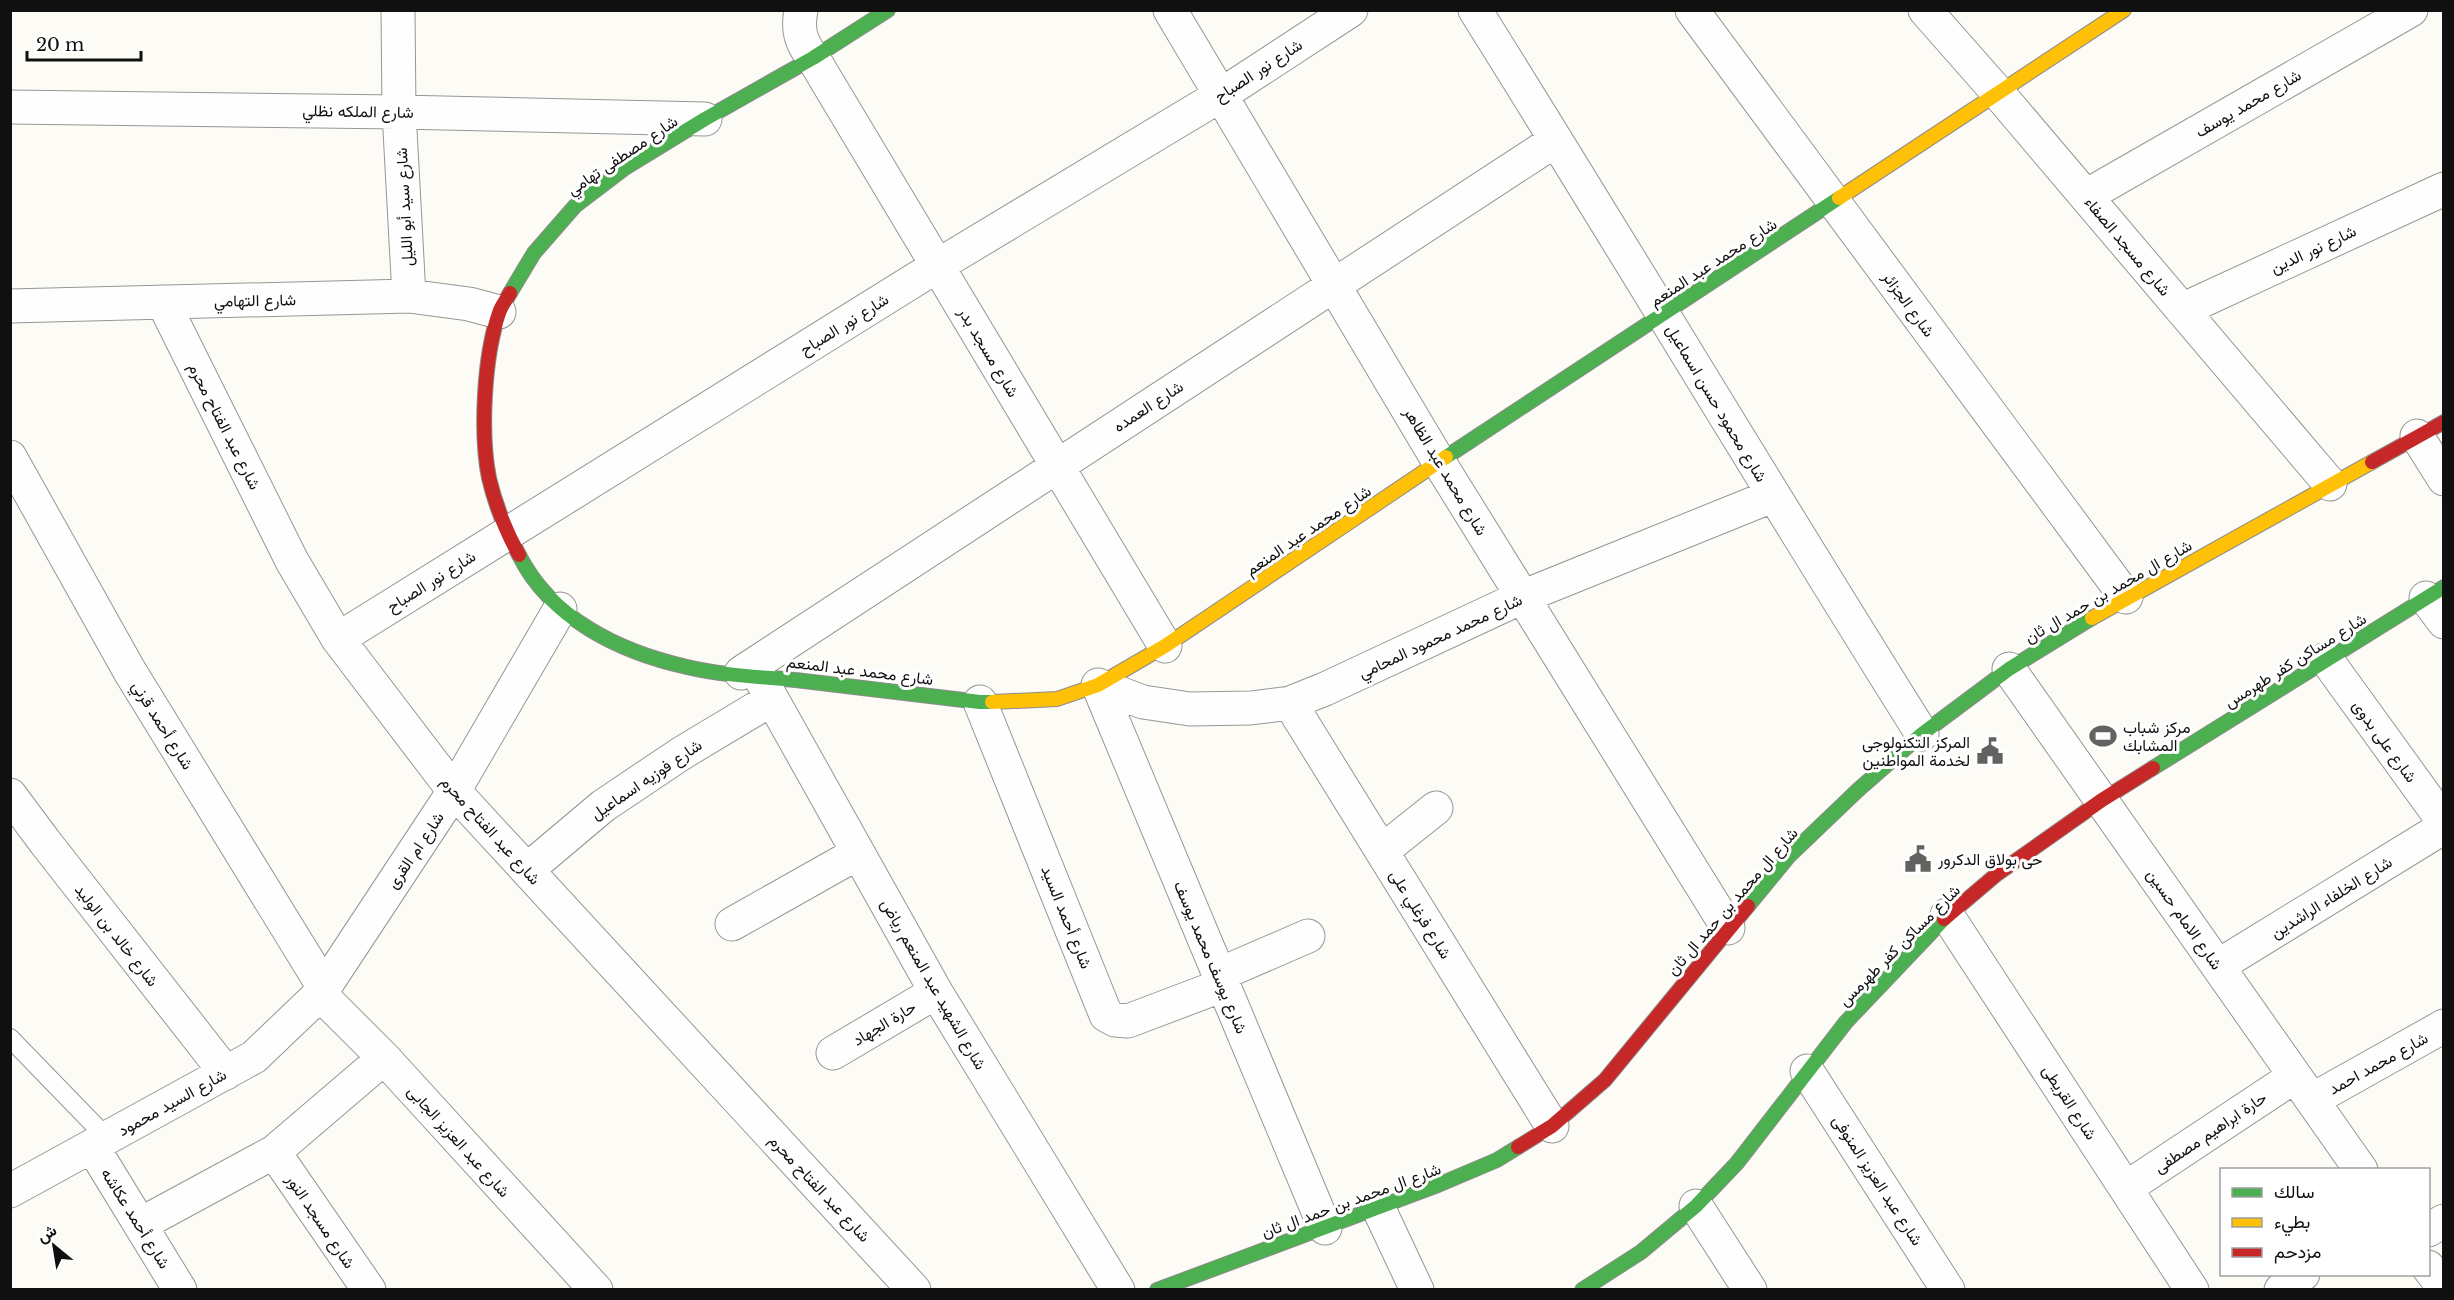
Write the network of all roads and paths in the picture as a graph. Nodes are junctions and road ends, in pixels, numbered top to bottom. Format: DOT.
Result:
graph roads {
  1 [pos="398,10"];
  2 [pos="801,10"];
  3 [pos="888,10"];
  4 [pos="1170,10"];
  5 [pos="1351,10"];
  6 [pos="1475,10"];
  7 [pos="1692,10"];
  8 [pos="1924,10"];
  9 [pos="2124,10"];
  10 [pos="2411,10"];
  11 [pos="813,58"];
  12 [pos="1221,94"];
  13 [pos="1999,94"];
  14 [pos="10,107"];
  15 [pos="399,112"];
  16 [pos="705,119"];
  17 [pos="1556,140"];
  18 [pos="2444,189"];
  19 [pos="2086,196"];
  20 [pos="1834,202"];
  21 [pos="937,266"];
  22 [pos="1334,285"];
  23 [pos="409,296"];
  24 [pos="163,302"];
  25 [pos="10,306"];
  26 [pos="2182,310"];
  27 [pos="499,312"];
  28 [pos="1664,314"];
  29 [pos="2430,429"];
  30 [pos="10,457"];
  31 [pos="1440,462"];
  32 [pos="1057,466"];
  33 [pos="2444,479"];
  34 [pos="2330,484"];
  35 [pos="1772,496"];
  36 [pos="507,533"];
  37 [pos="1522,597"];
  38 [pos="2126,597"];
  39 [pos="2438,602"];
  40 [pos="560,609"];
  41 [pos="338,639"];
  42 [pos="1165,646"];
  43 [pos="2326,659"];
  44 [pos="2009,669"];
  45 [pos="757,682"];
  46 [pos="1098,685"];
  47 [pos="980,702"];
  48 [pos="1290,703"];
  49 [pos="1922,734"];
  50 [pos="454,791"];
  51 [pos="10,795"];
  52 [pos="2102,800"];
  53 [pos="1436,808"];
  54 [pos="2444,825"];
  55 [pos="1382,851"];
  56 [pos="858,853"];
  57 [pos="527,870"];
  58 [pos="1947,915"];
  59 [pos="732,924"];
  60 [pos="1728,928"];
  61 [pos="1308,936"];
  62 [pos="2218,966"];
  63 [pos="1221,980"];
  64 [pos="322,991"];
  65 [pos="936,992"];
  66 [pos="2444,1026"];
  67 [pos="10,1038"];
  68 [pos="833,1053"];
  69 [pos="384,1058"];
  70 [pos="1808,1071"];
  71 [pos="226,1073"];
  72 [pos="2303,1088"];
  73 [pos="1552,1126"];
  74 [pos="99,1142"];
  75 [pos="274,1152"];
  76 [pos="2360,1168"];
  77 [pos="2126,1188"];
  78 [pos="10,1191"];
  79 [pos="1696,1206"];
  80 [pos="1378,1207"];
  81 [pos="2444,1221"];
  82 [pos="141,1224"];
  83 [pos="1325,1228"];
  84 [pos="2430,1229"];
  85 [pos="2430,1269"];
  86 [pos="2302,1276"];
  87 [pos="2444,1288"];
  88 [pos="595,1289"];
  89 [pos="180,1290"];
  90 [pos="369,1290"];
  91 [pos="914,1290"];
  92 [pos="1118,1290"];
  93 [pos="1157,1290"];
  94 [pos="1417,1290"];
  95 [pos="1582,1290"];
  96 [pos="1750,1290"];
  97 [pos="1948,1290"];
  98 [pos="2192,1290"];
  99 [pos="2281,1290"];
  1 -- 15 [label="street, شارع سيد أبو الليل"];
  2 -- 11 [label="street, شارع مسجد بدر"];
  3 -- 11 [label="street, شارع مصطفى تهامي"];
  4 -- 12 [label="street, شارع محمد عبد الظاهر"];
  5 -- 12 [label="street, شارع نور الصباح"];
  6 -- 17 [label="street, شارع محمود حسن اسماعيل"];
  7 -- 20 [label="street, شارع الجزائر"];
  8 -- 13 [label="street, شارع مسجد الصفاء"];
  9 -- 13 [label="street, شارع محمد عبد المنعم"];
  10 -- 19 [label="street, شارع محمد يوسف"];
  11 -- 16 [label="street, شارع مصطفى تهامي"];
  11 -- 21 [label="street, شارع مسجد بدر"];
  12 -- 21 [label="street, شارع نور الصباح"];
  12 -- 22 [label="street, شارع محمد عبد الظاهر"];
  13 -- 19 [label="street, شارع مسجد الصفاء"];
  13 -- 20 [label="street, شارع محمد عبد المنعم"];
  14 -- 15 [label="street, شارع الملكه نظلي"];
  15 -- 16 [label="street, شارع الملكه نظلي"];
  15 -- 23 [label="street, شارع سيد أبو الليل"];
  16 -- 27 [label="street, شارع مصطفى تهامي"];
  17 -- 22 [label="street, شارع العمده"];
  17 -- 28 [label="street, شارع محمود حسن اسماعيل"];
  18 -- 26 [label="street, شارع نور الدين"];
  19 -- 26 [label="street, شارع مسجد الصفاء"];
  20 -- 28 [label="street, شارع محمد عبد المنعم"];
  20 -- 38 [label="street, شارع الجزائر"];
  21 -- 32 [label="street, شارع مسجد بدر"];
  21 -- 36 [label="street, شارع نور الصباح"];
  22 -- 31 [label="street, شارع محمد عبد الظاهر"];
  22 -- 32 [label="street, شارع العمده"];
  23 -- 24 [label="street, شارع التهامي"];
  23 -- 27 [label="street, شارع التهامي"];
  24 -- 25 [label="street, شارع التهامي"];
  24 -- 41 [label="street, شارع عبد الفتاح محرم"];
  26 -- 34 [label="street, شارع مسجد الصفاء"];
  27 -- 36 [label="street, شارع مصطفى تهامي"];
  28 -- 31 [label="street, شارع محمد عبد المنعم"];
  28 -- 35 [label="street, شارع محمود حسن اسماعيل"];
  29 -- 33 [label="street"];
  29 -- 34 [label="street, شارع ال محمد بن حمد ال ثان"];
  30 -- 64 [label="street, شارع أحمد قرني"];
  31 -- 37 [label="street, شارع محمد عبد الظاهر"];
  31 -- 42 [label="street, شارع محمد عبد المنعم"];
  32 -- 42 [label="street, شارع مسجد بدر"];
  32 -- 45 [label="street, شارع العمده"];
  34 -- 38 [label="street, شارع ال محمد بن حمد ال ثان"];
  35 -- 37 [label="street, شارع محمد محمود المحامي"];
  35 -- 49 [label="street, شارع محمود حسن اسماعيل"];
  36 -- 40 [label="street, شارع مصطفى تهامي"];
  36 -- 41 [label="street, شارع نور الصباح"];
  37 -- 48 [label="street, شارع محمد محمود المحامي"];
  37 -- 60 [label="street, شارع محمد عبد الظاهر"];
  38 -- 44 [label="street, شارع ال محمد بن حمد ال ثان"];
  39 -- 43 [label="street, شارع مساكن كفر طهرمس"];
  40 -- 45 [label="street, شارع محمد عبد المنعم"];
  40 -- 50 [label="street, شارع ام القرى"];
  41 -- 50 [label="street, شارع عبد الفتاح محرم"];
  42 -- 46 [label="street, شارع محمد عبد المنعم"];
  43 -- 52 [label="street, شارع مساكن كفر طهرمس"];
  43 -- 54 [label="street, شارع على بدوى"];
  44 -- 49 [label="street, شارع ال محمد بن حمد ال ثان"];
  44 -- 52 [label="street, شارع الامام حسين"];
  45 -- 47 [label="street, شارع محمد عبد المنعم"];
  45 -- 56 [label="street, شارع الشهيد عبد المنعم رياض"];
  45 -- 57 [label="street, شارع فوزيه اسماعيل"];
  46 -- 47 [label="street, شارع محمد عبد المنعم"];
  46 -- 48 [label="street, شارع محمد محمود المحامي"];
  46 -- 63 [label="street, شارع يوسف محمد يوسف"];
  47 -- 63 [label="street, شارع أحمد السيد"];
  48 -- 55 [label="street, شارع فرغلي على"];
  49 -- 60 [label="street, شارع ال محمد بن حمد ال ثان"];
  50 -- 57 [label="street, شارع عبد الفتاح محرم"];
  50 -- 64 [label="street, شارع ام القرى"];
  51 -- 71 [label="street, شارع خالد بن الوليد"];
  52 -- 58 [label="street, شارع مساكن كفر طهرمس"];
  52 -- 62 [label="street, شارع الامام حسين"];
  53 -- 55 [label="street"];
  54 -- 62 [label="street, شارع الخلفاء الراشدين"];
  55 -- 73 [label="street, شارع فرغلي على"];
  56 -- 59 [label="street"];
  56 -- 65 [label="street, شارع الشهيد عبد المنعم رياض"];
  57 -- 91 [label="street, شارع عبد الفتاح محرم"];
  58 -- 70 [label="street, شارع مساكن كفر طهرمس"];
  58 -- 77 [label="street, شارع القريطى"];
  60 -- 73 [label="street, شارع ال محمد بن حمد ال ثان"];
  61 -- 63 [label="street"];
  62 -- 72 [label="street, شارع الامام حسين"];
  63 -- 83 [label="street, شارع يوسف محمد يوسف"];
  64 -- 69 [label="street, شارع عبد العزيز الجابى"];
  64 -- 71 [label="street, شارع السيد محمود"];
  65 -- 68 [label="street, حارة الجهاد"];
  65 -- 92 [label="street, شارع الشهيد عبد المنعم رياض"];
  66 -- 72 [label="street, شارع محمد احمد"];
  67 -- 74 [label="lane"];
  69 -- 75 [label="street"];
  69 -- 88 [label="street, شارع عبد العزيز الجابى"];
  70 -- 79 [label="street, شارع مساكن كفر طهرمس"];
  70 -- 97 [label="street, شارع عبد العزيز المنوفى"];
  71 -- 74 [label="street, شارع السيد محمود"];
  72 -- 76 [label="street, شارع الامام حسين"];
  72 -- 77 [label="street, حارة ابراهيم مصطفى"];
  73 -- 80 [label="street, شارع ال محمد بن حمد ال ثان"];
  74 -- 78 [label="street, شارع السيد محمود"];
  74 -- 82 [label="street, شارع أحمد عكاشه"];
  75 -- 82 [label="street"];
  75 -- 90 [label="street, شارع مسجد النور"];
  77 -- 98 [label="street, شارع القريطى"];
  79 -- 95 [label="street, شارع مساكن كفر طهرمس"];
  79 -- 96 [label="street"];
  80 -- 83 [label="street, شارع ال محمد بن حمد ال ثان"];
  80 -- 94 [label="street"];
  81 -- 84 [label="street"];
  82 -- 89 [label="street, شارع أحمد عكاشه"];
  83 -- 93 [label="street, شارع ال محمد بن حمد ال ثان"];
  85 -- 87 [label="street"];
  86 -- 99 [label="street"];
}
